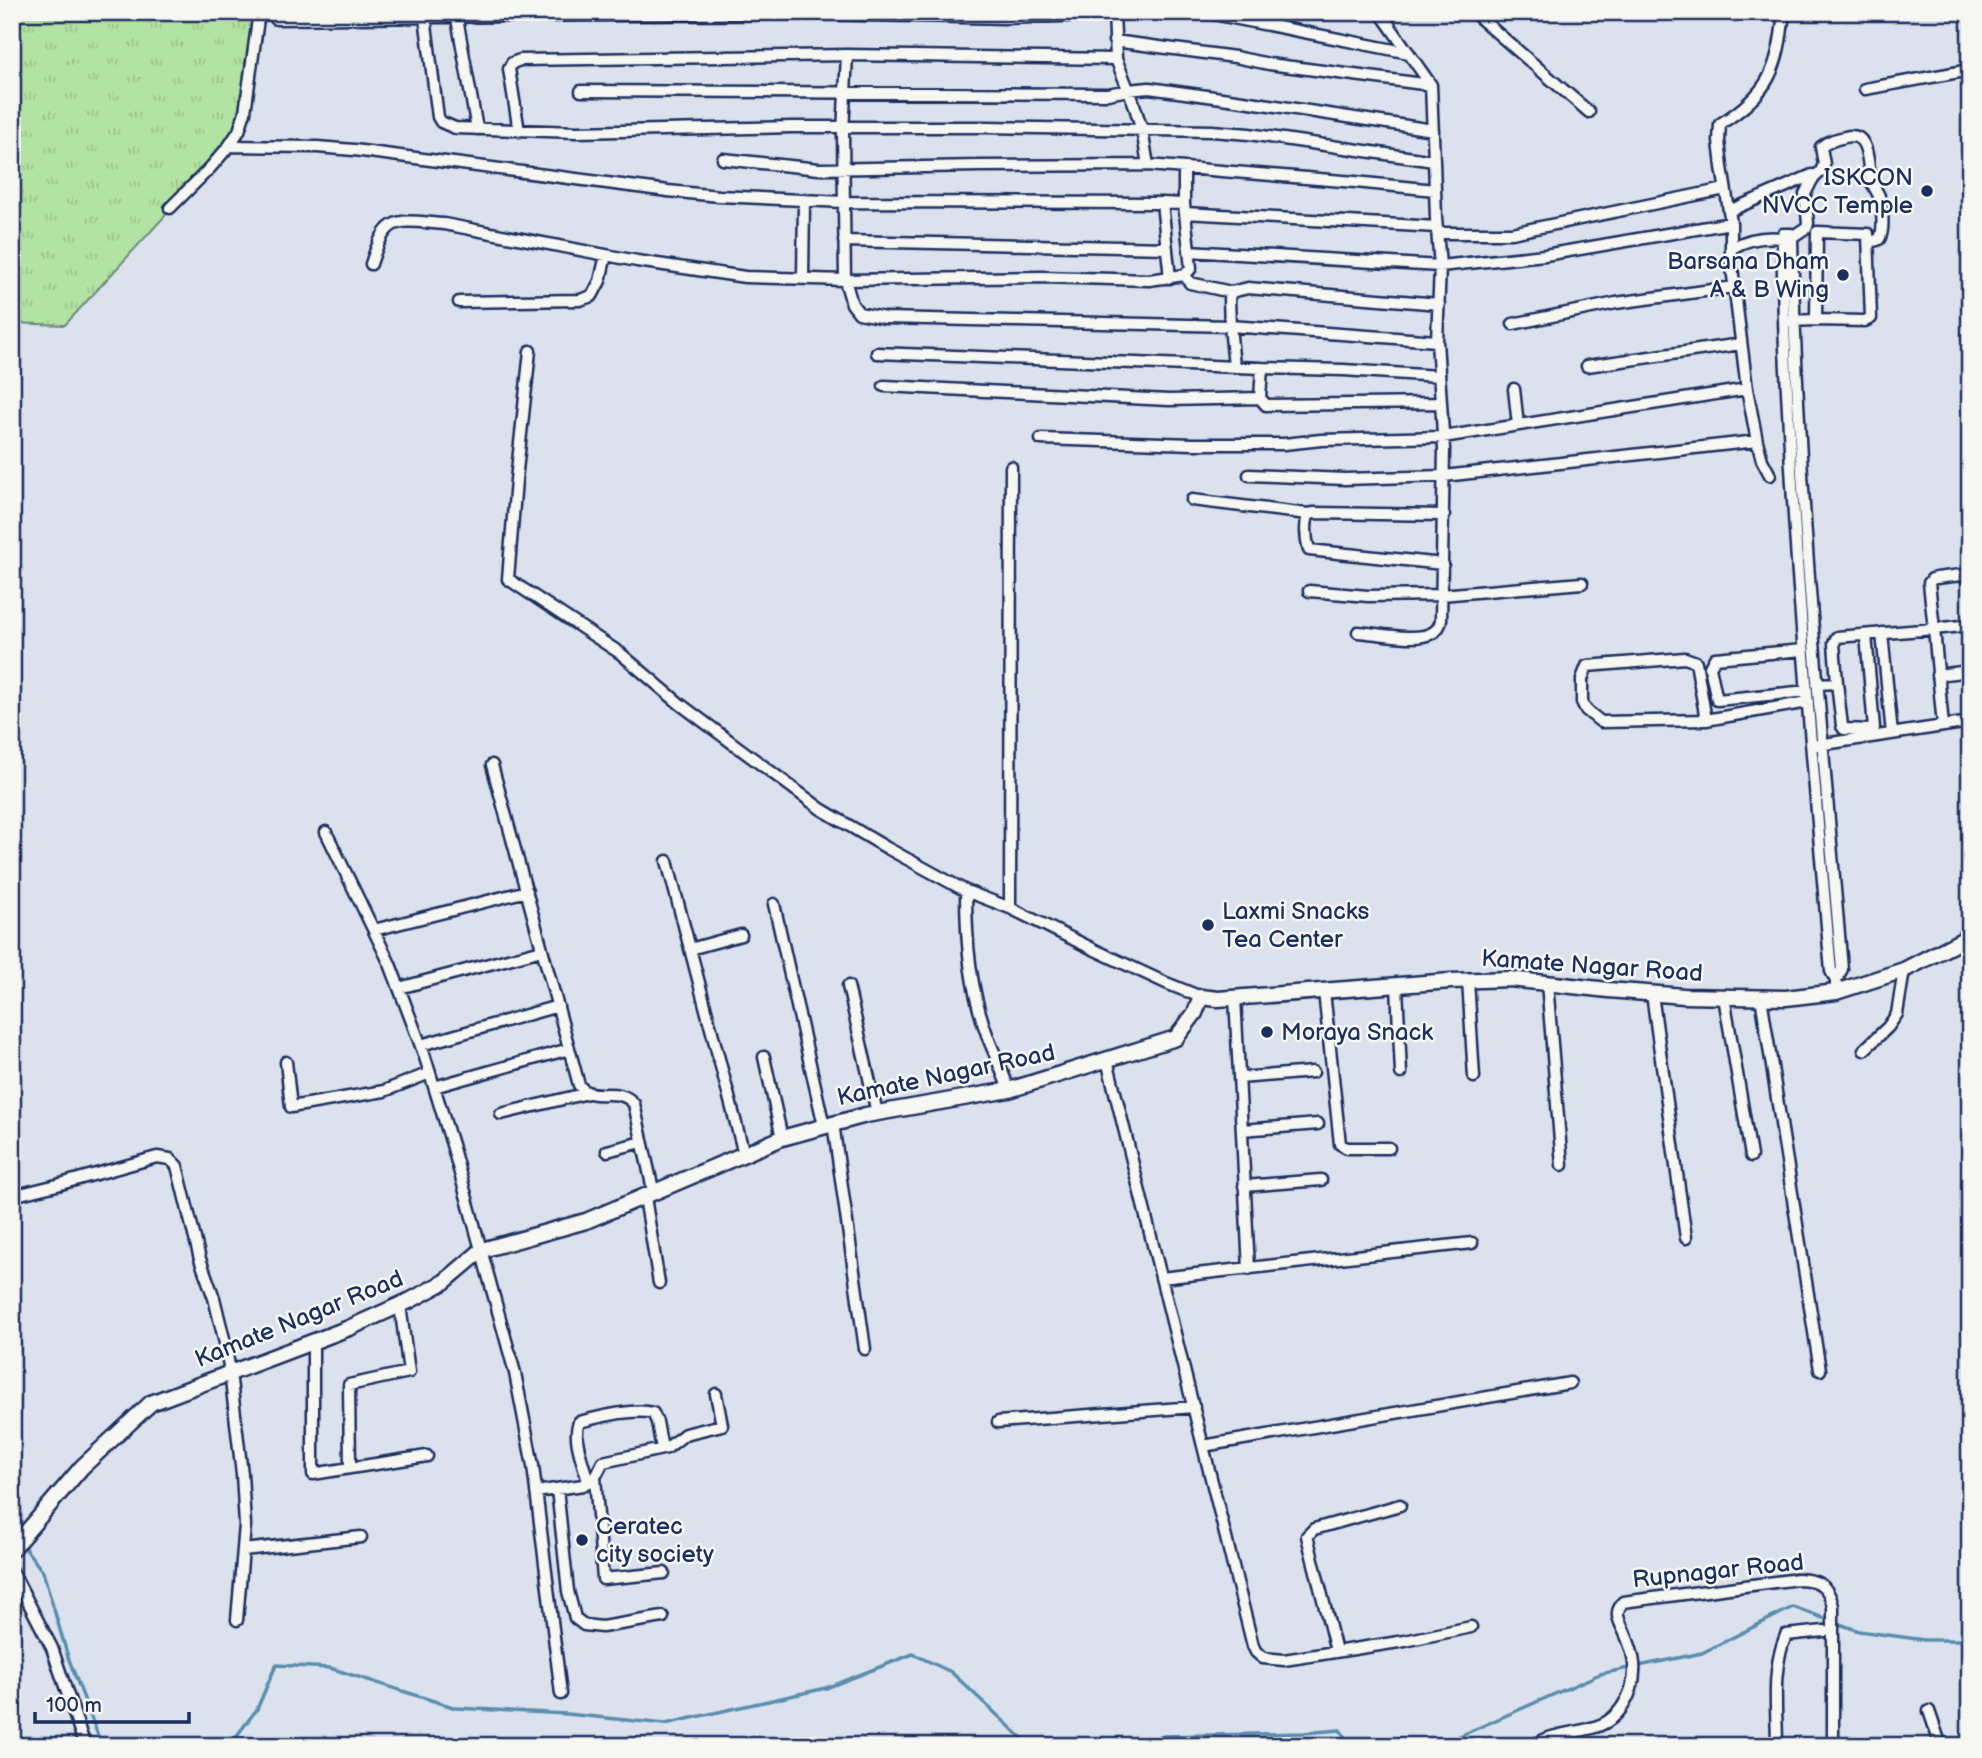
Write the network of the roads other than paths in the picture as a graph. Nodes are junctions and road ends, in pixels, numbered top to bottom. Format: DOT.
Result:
graph roads {
  1 [pos="259,12"];
  2 [pos="1203,12"];
  3 [pos="1368,12"];
  4 [pos="1473,12"];
  5 [pos="1784,12"];
  6 [pos="800,13"];
  7 [pos="1114,13"];
  8 [pos="456,14"];
  9 [pos="544,14"];
  10 [pos="1381,14"];
  11 [pos="425,17"];
  12 [pos="276,19"];
  13 [pos="1114,41"];
  14 [pos="1409,53"];
  15 [pos="847,55"];
  16 [pos="1116,59"];
  17 [pos="1970,70"];
  18 [pos="1431,85"];
  19 [pos="1865,89"];
  20 [pos="1128,90"];
  21 [pos="581,91"];
  22 [pos="845,93"];
  23 [pos="1588,112"];
  24 [pos="844,127"];
  25 [pos="477,129"];
  26 [pos="1142,130"];
  27 [pos="1433,130"];
  28 [pos="519,131"];
  29 [pos="229,146"];
  30 [pos="723,159"];
  31 [pos="1434,161"];
  32 [pos="1149,165"];
  33 [pos="844,168"];
  34 [pos="1184,168"];
  35 [pos="1812,175"];
  36 [pos="1725,189"];
  37 [pos="1435,190"];
  38 [pos="804,201"];
  39 [pos="844,202"];
  40 [pos="1162,203"];
  41 [pos="170,208"];
  42 [pos="1185,209"];
  43 [pos="1729,211"];
  44 [pos="1731,223"];
  45 [pos="1437,230"];
  46 [pos="1787,238"];
  47 [pos="844,241"];
  48 [pos="1869,242"];
  49 [pos="1167,248"];
  50 [pos="1732,248"];
  51 [pos="1189,251"];
  52 [pos="606,255"];
  53 [pos="371,264"];
  54 [pos="1440,266"];
  55 [pos="1185,275"];
  56 [pos="1170,278"];
  57 [pos="803,279"];
  58 [pos="845,280"];
  59 [pos="1734,287"];
  60 [pos="1231,292"];
  61 [pos="458,302"];
  62 [pos="1439,304"];
  63 [pos="1816,320"];
  64 [pos="1789,321"];
  65 [pos="1513,324"];
  66 [pos="1230,326"];
  67 [pos="1437,341"];
  68 [pos="1741,344"];
  69 [pos="530,351"];
  70 [pos="877,353"];
  71 [pos="1234,366"];
  72 [pos="1587,366"];
  73 [pos="1262,368"];
  74 [pos="1439,376"];
  75 [pos="884,386"];
  76 [pos="1747,389"];
  77 [pos="1514,390"];
  78 [pos="1260,398"];
  79 [pos="1441,403"];
  80 [pos="1518,425"];
  81 [pos="1443,437"];
  82 [pos="1041,439"];
  83 [pos="1757,441"];
  84 [pos="1011,467"];
  85 [pos="1249,475"];
  86 [pos="1770,475"];
  87 [pos="1444,476"];
  88 [pos="1192,500"];
  89 [pos="1308,514"];
  90 [pos="1444,515"];
  91 [pos="1443,564"];
  92 [pos="1970,574"];
  93 [pos="1582,583"];
  94 [pos="1309,591"];
  95 [pos="1441,595"];
  96 [pos="1970,625"];
  97 [pos="1934,629"];
  98 [pos="1358,632"];
  99 [pos="1882,633"];
  100 [pos="1866,635"];
  101 [pos="1803,650"];
  102 [pos="1970,671"];
  103 [pos="1937,675"];
  104 [pos="1837,683"];
  105 [pos="1817,684"];
  106 [pos="1807,696"];
  107 [pos="1706,720"];
  108 [pos="1970,722"];
  109 [pos="1943,726"];
  110 [pos="1892,734"];
  111 [pos="1822,745"];
  112 [pos="1811,747"];
  113 [pos="492,765"];
  114 [pos="326,832"];
  115 [pos="1832,857"];
  116 [pos="1821,859"];
  117 [pos="667,861"];
  118 [pos="527,891"];
  119 [pos="966,891"];
  120 [pos="774,904"];
  121 [pos="1010,908"];
  122 [pos="374,930"];
  123 [pos="741,935"];
  124 [pos="1970,936"];
  125 [pos="690,949"];
  126 [pos="542,950"];
  127 [pos="1904,970"];
  128 [pos="1468,980"];
  129 [pos="1547,983"];
  130 [pos="848,986"];
  131 [pos="1397,986"];
  132 [pos="1836,986"];
  133 [pos="399,988"];
  134 [pos="1324,991"];
  135 [pos="1652,994"];
  136 [pos="1201,997"];
  137 [pos="1724,997"];
  138 [pos="1235,998"];
  139 [pos="1761,998"];
  140 [pos="558,1006"];
  141 [pos="421,1045"];
  142 [pos="569,1049"];
  143 [pos="1864,1050"];
  144 [pos="764,1057"];
  145 [pos="1107,1060"];
  146 [pos="286,1062"];
  147 [pos="1313,1072"];
  148 [pos="430,1073"];
  149 [pos="1401,1073"];
  150 [pos="1474,1077"];
  151 [pos="1239,1078"];
  152 [pos="434,1087"];
  153 [pos="1009,1090"];
  154 [pos="588,1093"];
  155 [pos="877,1113"];
  156 [pos="501,1114"];
  157 [pos="829,1124"];
  158 [pos="1318,1124"];
  159 [pos="1242,1130"];
  160 [pos="782,1138"];
  161 [pos="642,1142"];
  162 [pos="1389,1148"];
  163 [pos="607,1151"];
  164 [pos="744,1154"];
  165 [pos="1751,1156"];
  166 [pos="1562,1165"];
  167 [pos="1321,1180"];
  168 [pos="1244,1186"];
  169 [pos="650,1195"];
  170 [pos="12,1196"];
  171 [pos="1686,1238"];
  172 [pos="1472,1243"];
  173 [pos="482,1250"];
  174 [pos="1249,1269"];
  175 [pos="1161,1278"];
  176 [pos="659,1283"];
  177 [pos="400,1305"];
  178 [pos="313,1342"];
  179 [pos="865,1349"];
  180 [pos="1820,1370"];
  181 [pos="230,1372"];
  182 [pos="1570,1383"];
  183 [pos="716,1394"];
  184 [pos="1194,1407"];
  185 [pos="998,1422"];
  186 [pos="1203,1446"];
  187 [pos="662,1449"];
  188 [pos="426,1456"];
  189 [pos="350,1468"];
  190 [pos="592,1479"];
  191 [pos="557,1489"];
  192 [pos="536,1492"];
  193 [pos="1400,1505"];
  194 [pos="361,1537"];
  195 [pos="12,1549"];
  196 [pos="243,1550"];
  197 [pos="12,1571"];
  198 [pos="664,1573"];
  199 [pos="663,1617"];
  200 [pos="237,1620"];
  201 [pos="1471,1627"];
  202 [pos="1829,1630"];
  203 [pos="1336,1651"];
  204 [pos="561,1694"];
  205 [pos="1929,1711"];
  206 [pos="85,1746"];
  207 [pos="1533,1746"];
  208 [pos="1777,1746"];
  209 [pos="1833,1746"];
  210 [pos="1941,1746"];
  1 -- 29 [label="street"];
  2 -- 14 [label="street"];
  3 -- 10 [label="street"];
  4 -- 23 [label="street"];
  5 -- 36 [label="street"];
  6 -- 7 [label="street"];
  6 -- 9 [label="street"];
  7 -- 13 [label="street"];
  8 -- 9 [label="street"];
  8 -- 11 [label="street"];
  8 -- 25 [label="street"];
  10 -- 14 [label="street"];
  11 -- 12 [label="street"];
  11 -- 25 [label="street"];
  13 -- 16 [label="street"];
  13 -- 18 [label="street"];
  14 -- 18 [label="street"];
  15 -- 16 [label="street"];
  15 -- 22 [label="street"];
  15 -- 28 [label="street"];
  16 -- 20 [label="street"];
  17 -- 19 [label="street"];
  18 -- 27 [label="street"];
  20 -- 22 [label="street"];
  20 -- 26 [label="street"];
  20 -- 27 [label="street"];
  21 -- 22 [label="street"];
  22 -- 24 [label="street"];
  24 -- 26 [label="street"];
  24 -- 28 [label="street"];
  24 -- 33 [label="street"];
  25 -- 28 [label="street"];
  26 -- 31 [label="street"];
  26 -- 32 [label="street"];
  27 -- 31 [label="street"];
  29 -- 38 [label="street"];
  29 -- 41 [label="street"];
  30 -- 33 [label="street"];
  31 -- 37 [label="street"];
  32 -- 33 [label="street"];
  32 -- 34 [label="street"];
  33 -- 39 [label="street"];
  34 -- 37 [label="street"];
  34 -- 42 [label="street"];
  35 -- 43 [label="street"];
  36 -- 43 [label="street"];
  36 -- 45 [label="street"];
  37 -- 45 [label="street"];
  38 -- 39 [label="street"];
  38 -- 57 [label="street"];
  39 -- 40 [label="street"];
  39 -- 47 [label="street"];
  40 -- 42 [label="street"];
  40 -- 49 [label="street"];
  42 -- 45 [label="street"];
  42 -- 51 [label="street"];
  43 -- 44 [label="street"];
  44 -- 50 [label="street"];
  44 -- 54 [label="street"];
  45 -- 54 [label="street"];
  46 -- 48 [label="street"];
  46 -- 50 [label="street"];
  46 -- 64 [label="street"];
  47 -- 49 [label="street"];
  47 -- 58 [label="street"];
  48 -- 63 [label="street"];
  48 -- 63 [label="street"];
  49 -- 56 [label="street"];
  50 -- 59 [label="street"];
  51 -- 54 [label="street"];
  51 -- 55 [label="street"];
  52 -- 53 [label="street"];
  52 -- 57 [label="street"];
  52 -- 61 [label="street"];
  54 -- 62 [label="street"];
  55 -- 56 [label="street"];
  55 -- 60 [label="street"];
  56 -- 58 [label="street"];
  57 -- 58 [label="street"];
  58 -- 66 [label="street"];
  59 -- 65 [label="street"];
  59 -- 68 [label="street"];
  60 -- 62 [label="street"];
  60 -- 66 [label="street"];
  62 -- 67 [label="street"];
  63 -- 64 [label="street"];
  64 -- 101 [label="street"];
  64 -- 105 [label="street"];
  66 -- 67 [label="street"];
  66 -- 71 [label="street"];
  67 -- 74 [label="street"];
  68 -- 72 [label="street"];
  68 -- 76 [label="street"];
  69 -- 119 [label="street"];
  70 -- 71 [label="street"];
  71 -- 73 [label="street"];
  73 -- 74 [label="street"];
  73 -- 78 [label="street"];
  74 -- 79 [label="street"];
  75 -- 78 [label="street"];
  76 -- 80 [label="street"];
  76 -- 83 [label="street"];
  77 -- 80 [label="street"];
  78 -- 79 [label="street"];
  79 -- 81 [label="street"];
  80 -- 81 [label="street"];
  81 -- 82 [label="street"];
  81 -- 87 [label="street"];
  83 -- 86 [label="street"];
  83 -- 87 [label="street"];
  84 -- 121 [label="street"];
  85 -- 87 [label="street"];
  87 -- 90 [label="street"];
  88 -- 89 [label="street"];
  89 -- 90 [label="street"];
  89 -- 91 [label="street"];
  90 -- 91 [label="street"];
  91 -- 95 [label="street"];
  92 -- 97 [label="street"];
  93 -- 95 [label="street"];
  94 -- 95 [label="street"];
  95 -- 98 [label="street"];
  96 -- 97 [label="street"];
  97 -- 99 [label="street"];
  97 -- 103 [label="street"];
  99 -- 100 [label="street"];
  99 -- 110 [label="street"];
  100 -- 104 [label="street"];
  100 -- 104 [label="street"];
  101 -- 106 [label="street"];
  101 -- 106 [label="street"];
  102 -- 103 [label="street"];
  103 -- 109 [label="street"];
  104 -- 105 [label="street"];
  105 -- 111 [label="street"];
  106 -- 107 [label="street"];
  106 -- 112 [label="street"];
  107 -- 107 [label="street"];
  108 -- 109 [label="street"];
  109 -- 110 [label="street"];
  110 -- 111 [label="street"];
  111 -- 112 [label="street"];
  111 -- 115 [label="street"];
  112 -- 116 [label="street"];
  113 -- 118 [label="street"];
  114 -- 122 [label="street"];
  115 -- 116 [label="street"];
  115 -- 132 [label="street"];
  116 -- 132 [label="street"];
  117 -- 125 [label="street"];
  118 -- 122 [label="street"];
  118 -- 126 [label="street"];
  119 -- 121 [label="street"];
  119 -- 153 [label="street"];
  120 -- 157 [label="street"];
  121 -- 136 [label="street"];
  122 -- 133 [label="street"];
  123 -- 125 [label="street"];
  124 -- 127 [label="street, Kamate Nagar Road"];
  125 -- 164 [label="street"];
  126 -- 133 [label="street"];
  126 -- 140 [label="street"];
  127 -- 132 [label="street, Kamate Nagar Road"];
  127 -- 143 [label="street"];
  128 -- 129 [label="street, Kamate Nagar Road"];
  128 -- 131 [label="street, Kamate Nagar Road"];
  128 -- 150 [label="street"];
  129 -- 135 [label="street, Kamate Nagar Road"];
  129 -- 166 [label="street"];
  130 -- 155 [label="street"];
  131 -- 134 [label="street, Kamate Nagar Road"];
  131 -- 149 [label="street"];
  132 -- 139 [label="street, Kamate Nagar Road"];
  133 -- 141 [label="street"];
  134 -- 138 [label="street, Kamate Nagar Road"];
  134 -- 162 [label="street"];
  135 -- 137 [label="street, Kamate Nagar Road"];
  135 -- 171 [label="street"];
  136 -- 138 [label="street, Kamate Nagar Road"];
  136 -- 145 [label="street, Kamate Nagar Road"];
  137 -- 139 [label="street, Kamate Nagar Road"];
  137 -- 165 [label="street"];
  138 -- 151 [label="street"];
  139 -- 180 [label="street"];
  140 -- 141 [label="street"];
  140 -- 142 [label="street"];
  141 -- 148 [label="street"];
  142 -- 152 [label="street"];
  142 -- 154 [label="street"];
  144 -- 160 [label="street"];
  145 -- 153 [label="street, Kamate Nagar Road"];
  145 -- 175 [label="street"];
  146 -- 148 [label="street"];
  147 -- 151 [label="street"];
  148 -- 152 [label="street"];
  151 -- 159 [label="street"];
  152 -- 173 [label="street"];
  153 -- 155 [label="street, Kamate Nagar Road"];
  154 -- 156 [label="street"];
  154 -- 161 [label="street"];
  155 -- 157 [label="street, Kamate Nagar Road"];
  157 -- 160 [label="street, Kamate Nagar Road"];
  157 -- 179 [label="street"];
  158 -- 159 [label="street"];
  159 -- 168 [label="street"];
  160 -- 164 [label="street, Kamate Nagar Road"];
  161 -- 163 [label="street"];
  161 -- 169 [label="street"];
  164 -- 169 [label="street, Kamate Nagar Road"];
  167 -- 168 [label="street"];
  168 -- 174 [label="street"];
  169 -- 173 [label="street, Kamate Nagar Road"];
  169 -- 176 [label="street"];
  170 -- 181 [label="street"];
  172 -- 174 [label="street"];
  173 -- 177 [label="street, Kamate Nagar Road"];
  173 -- 192 [label="street"];
  174 -- 175 [label="street"];
  175 -- 184 [label="street"];
  177 -- 178 [label="street, Kamate Nagar Road"];
  177 -- 189 [label="street"];
  178 -- 181 [label="street, Kamate Nagar Road"];
  178 -- 189 [label="street"];
  181 -- 195 [label="street, Kamate Nagar Road"];
  181 -- 196 [label="street"];
  182 -- 186 [label="street"];
  183 -- 187 [label="street"];
  184 -- 185 [label="street"];
  184 -- 186 [label="street"];
  186 -- 203 [label="street"];
  187 -- 190 [label="street"];
  187 -- 190 [label="street"];
  188 -- 189 [label="street"];
  190 -- 191 [label="street"];
  190 -- 198 [label="street"];
  191 -- 192 [label="street"];
  191 -- 199 [label="street"];
  192 -- 204 [label="street"];
  193 -- 203 [label="street"];
  194 -- 196 [label="street"];
  196 -- 200 [label="street"];
  197 -- 206 [label="street"];
  201 -- 203 [label="street"];
  202 -- 207 [label="street, Rupnagar Road"];
  202 -- 208 [label="street"];
  202 -- 209 [label="street, Rupnagar Road"];
  205 -- 210 [label="street"];
}
